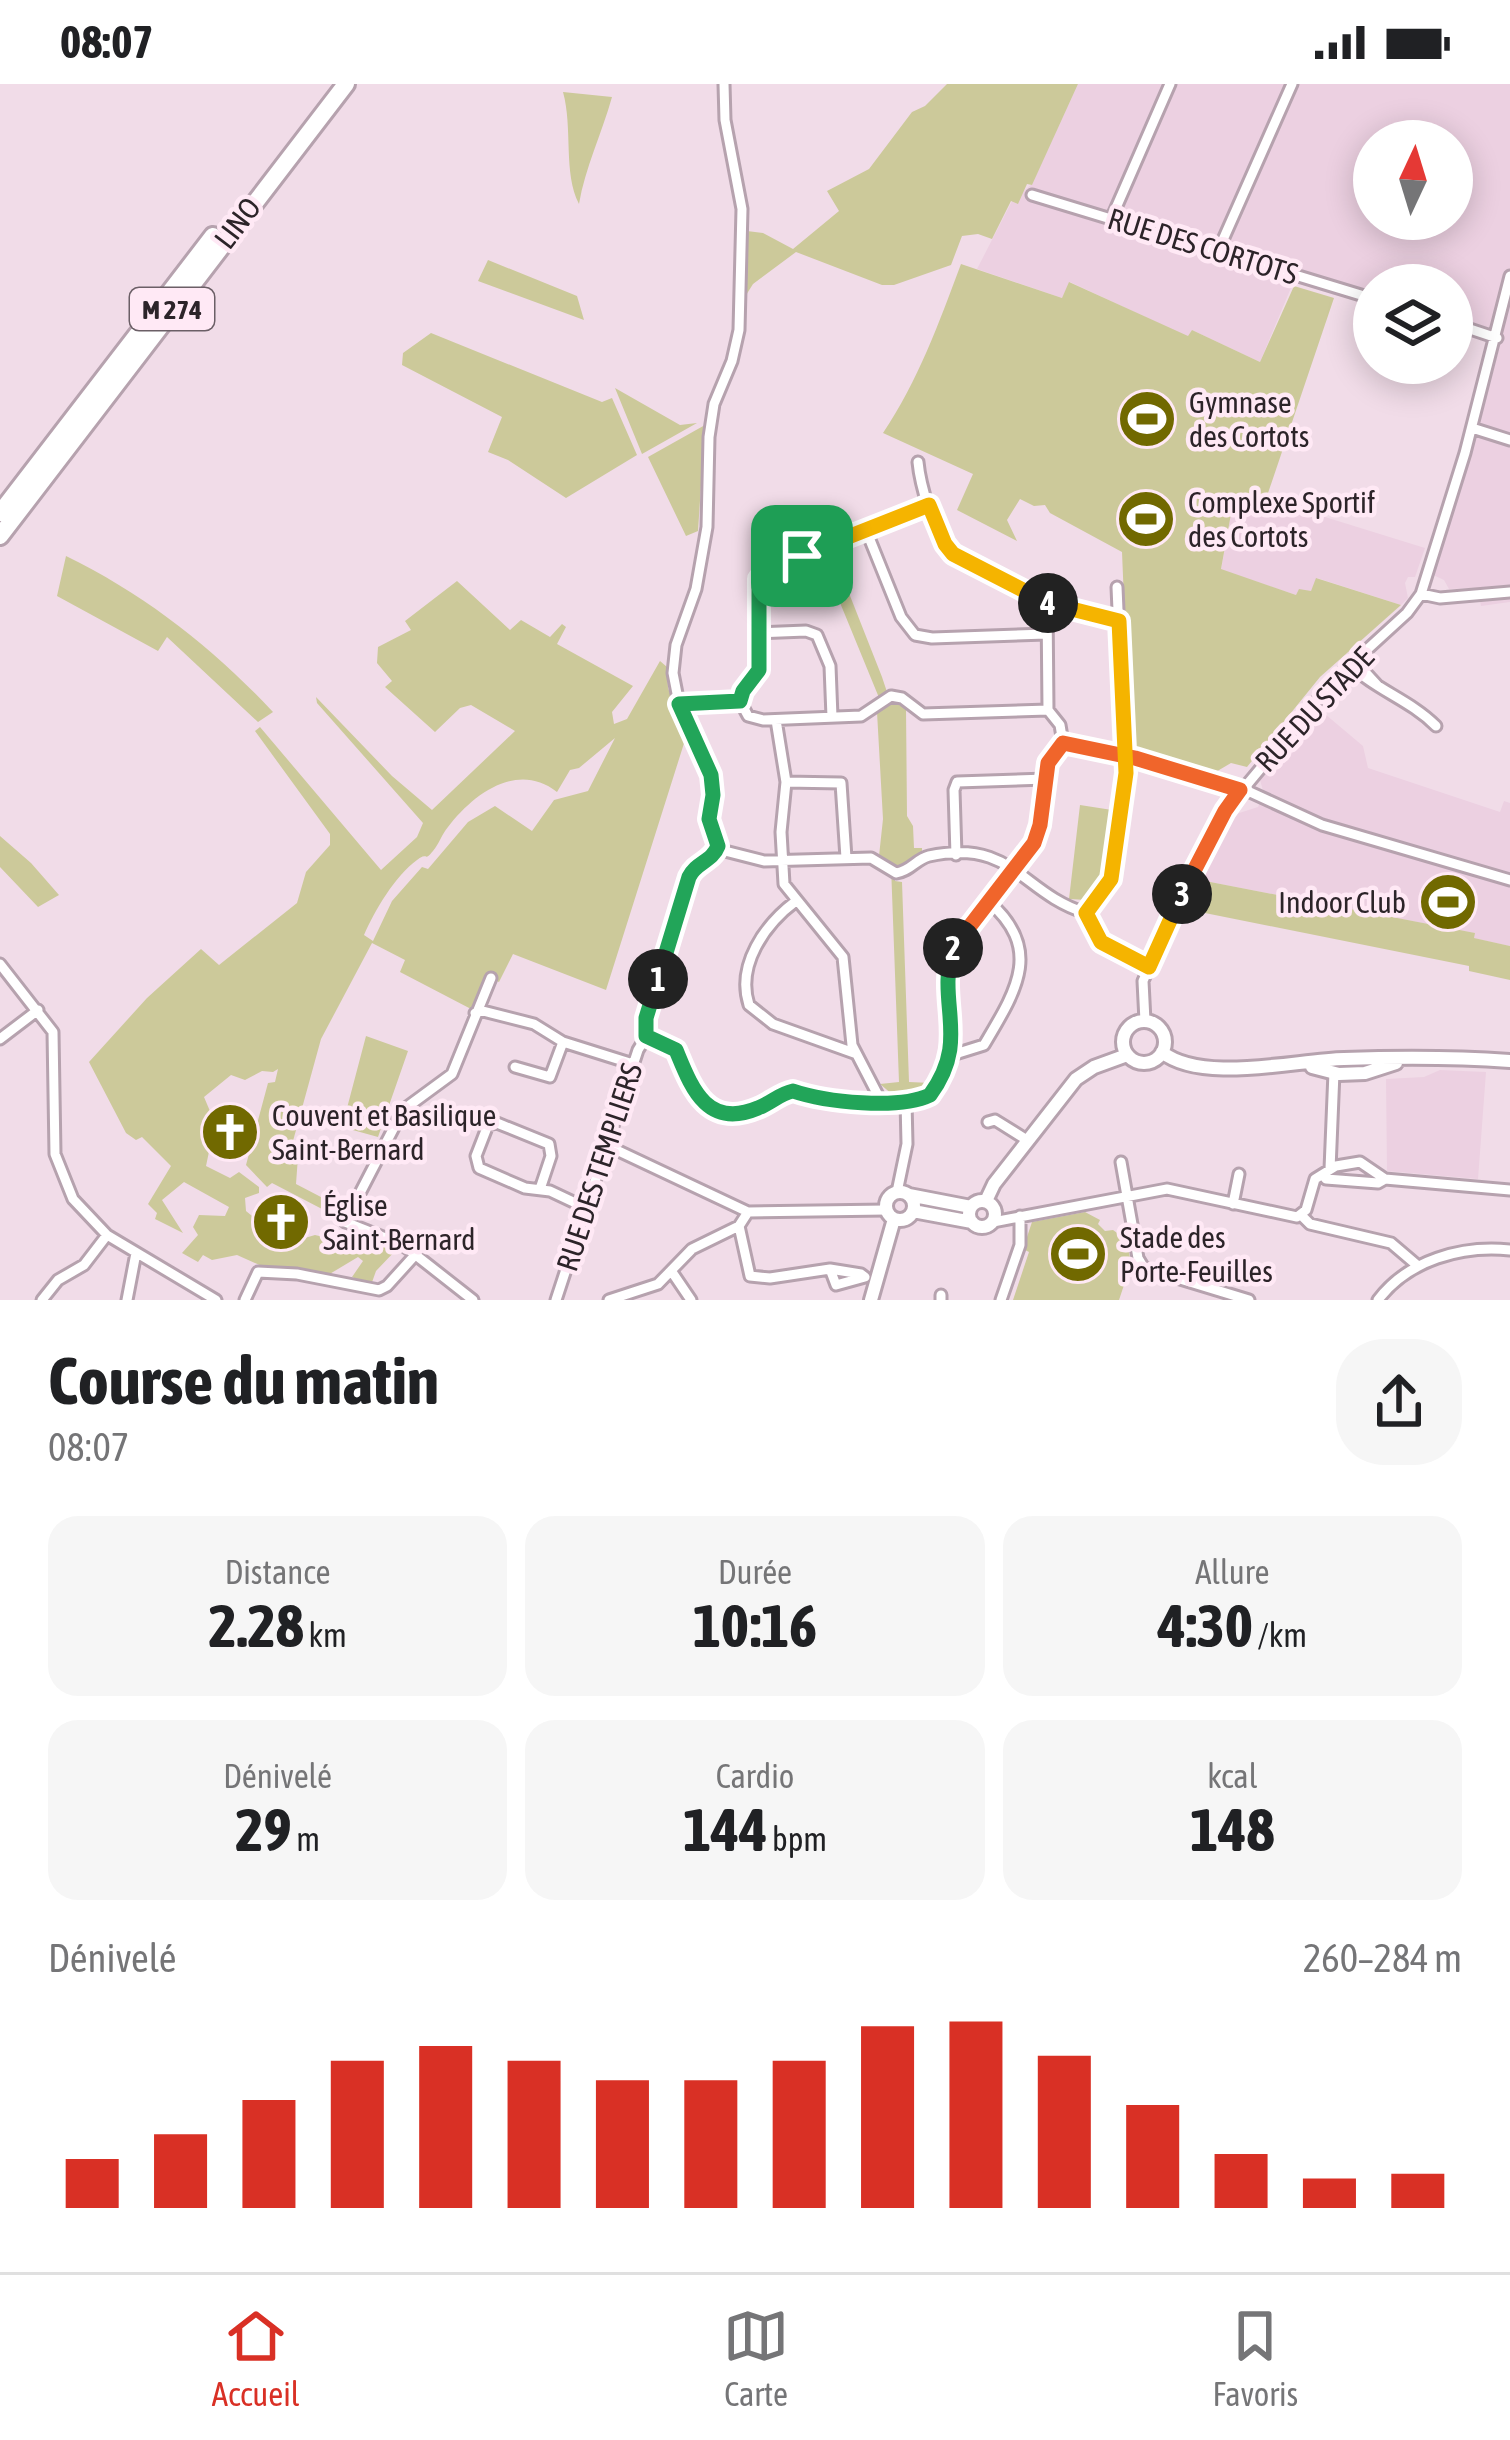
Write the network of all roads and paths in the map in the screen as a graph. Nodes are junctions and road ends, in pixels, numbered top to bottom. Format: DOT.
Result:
graph roads {
  1 [pos="332,84"];
  2 [pos="346,84"];
  3 [pos="724,84"];
  4 [pos="1170,84"];
  5 [pos="1292,84"];
  6 [pos="1032,195"];
  7 [pos="1112,217"];
  8 [pos="1218,250"];
  9 [pos="1510,276"];
  10 [pos="1353,292"];
  11 [pos="1473,330"];
  12 [pos="1496,338"];
  13 [pos="1472,428"];
  14 [pos="1510,440"];
  15 [pos="918,462"];
  16 [pos="929,505"];
  17 [pos="0,513"];
  18 [pos="866,530"];
  19 [pos="0,536"];
  20 [pos="1117,587"];
  21 [pos="1510,592"];
  22 [pos="1418,597"];
  23 [pos="1047,603"];
  24 [pos="1119,621"];
  25 [pos="758,633"];
  26 [pos="1046,634"];
  27 [pos="1353,663"];
  28 [pos="740,701"];
  29 [pos="679,704"];
  30 [pos="1048,710"];
  31 [pos="832,717"];
  32 [pos="776,720"];
  33 [pos="1436,726"];
  34 [pos="1063,743"];
  35 [pos="1126,756"];
  36 [pos="1046,778"];
  37 [pos="786,782"];
  38 [pos="1240,790"];
  39 [pos="717,849"];
  40 [pos="956,855"];
  41 [pos="846,858"];
  42 [pos="782,861"];
  43 [pos="1014,868"];
  44 [pos="1510,880"];
  45 [pos="988,901"];
  46 [pos="796,902"];
  47 [pos="1086,913"];
  48 [pos="0,964"];
  49 [pos="1149,967"];
  50 [pos="491,978"];
  51 [pos="38,1010"];
  52 [pos="476,1013"];
  53 [pos="1145,1021"];
  54 [pos="646,1036"];
  55 [pos="0,1039"];
  56 [pos="563,1042"];
  57 [pos="1162,1052"];
  58 [pos="854,1053"];
  59 [pos="952,1054"];
  60 [pos="1127,1055"];
  61 [pos="1510,1061"];
  62 [pos="633,1064"];
  63 [pos="515,1067"];
  64 [pos="1332,1067"];
  65 [pos="881,1101"];
  66 [pos="907,1101"];
  67 [pos="988,1122"];
  68 [pos="1028,1140"];
  69 [pos="608,1146"];
  70 [pos="1121,1162"];
  71 [pos="1326,1172"];
  72 [pos="1239,1174"];
  73 [pos="1385,1179"];
  74 [pos="540,1189"];
  75 [pos="1510,1190"];
  76 [pos="903,1194"];
  77 [pos="1126,1196"];
  78 [pos="1233,1204"];
  79 [pos="970,1207"];
  80 [pos="586,1208"];
  81 [pos="913,1211"];
  82 [pos="748,1213"];
  83 [pos="995,1213"];
  84 [pos="890,1214"];
  85 [pos="1301,1215"];
  86 [pos="1020,1216"];
  87 [pos="972,1222"];
  88 [pos="739,1226"];
  89 [pos="107,1235"];
  90 [pos="1510,1250"];
  91 [pos="136,1253"];
  92 [pos="416,1254"];
  93 [pos="1418,1266"];
  94 [pos="672,1272"];
  95 [pos="871,1278"];
  96 [pos="1192,1286"];
  97 [pos="379,1295"];
  98 [pos="43,1300"];
  99 [pos="127,1300"];
  100 [pos="216,1300"];
  101 [pos="245,1300"];
  102 [pos="473,1300"];
  103 [pos="556,1300"];
  104 [pos="609,1300"];
  105 [pos="692,1300"];
  106 [pos="872,1300"];
  107 [pos="1001,1300"];
  108 [pos="1188,1300"];
  109 [pos="1249,1300"];
  110 [pos="1378,1300"];
  1 -- 17 [label="highway, LINO / M 274"];
  2 -- 19 [label="highway, LINO / M 274"];
  3 -- 29 [label="street"];
  4 -- 7 [label="street"];
  5 -- 8 [label="street"];
  6 -- 7 [label="street, RUE DES CORTOTS"];
  7 -- 8 [label="street, RUE DES CORTOTS"];
  8 -- 10 [label="street, RUE DES CORTOTS"];
  9 -- 12 [label="street"];
  11 -- 12 [label="street"];
  12 -- 13 [label="street"];
  13 -- 14 [label="street"];
  13 -- 22 [label="street"];
  15 -- 16 [label="street"];
  16 -- 18 [label="street"];
  16 -- 23 [label="street"];
  18 -- 25 [label="street"];
  18 -- 26 [label="street"];
  20 -- 24 [label="street"];
  21 -- 22 [label="street"];
  22 -- 27 [label="street, RUE DU STADE"];
  23 -- 24 [label="street"];
  23 -- 26 [label="street"];
  24 -- 35 [label="street"];
  25 -- 28 [label="street"];
  25 -- 31 [label="street"];
  26 -- 30 [label="street"];
  27 -- 33 [label="street"];
  27 -- 38 [label="street, RUE DU STADE"];
  28 -- 29 [label="street"];
  28 -- 32 [label="street"];
  29 -- 39 [label="street"];
  30 -- 31 [label="street"];
  30 -- 34 [label="street"];
  31 -- 32 [label="street"];
  32 -- 37 [label="street"];
  34 -- 35 [label="street"];
  34 -- 36 [label="street"];
  35 -- 38 [label="street"];
  35 -- 47 [label="street"];
  36 -- 40 [label="street"];
  36 -- 43 [label="street"];
  37 -- 41 [label="street"];
  37 -- 42 [label="street"];
  38 -- 44 [label="street"];
  38 -- 49 [label="street, RUE DU STADE"];
  39 -- 42 [label="street"];
  39 -- 54 [label="street, RUE DES TEMPLIERS"];
  40 -- 41 [label="street"];
  40 -- 43 [label="street"];
  41 -- 42 [label="street"];
  42 -- 46 [label="street"];
  43 -- 45 [label="street"];
  43 -- 47 [label="street"];
  45 -- 59 [label="street"];
  45 -- 59 [label="street"];
  46 -- 58 [label="street"];
  46 -- 58 [label="street"];
  47 -- 49 [label="street"];
  48 -- 51 [label="street"];
  49 -- 53 [label="street, RUE DU STADE"];
  50 -- 52 [label="street"];
  51 -- 55 [label="street"];
  51 -- 89 [label="street"];
  52 -- 56 [label="street"];
  52 -- 92 [label="street"];
  53 -- 57 [label="street"];
  53 -- 60 [label="street"];
  54 -- 62 [label="street, RUE DES TEMPLIERS"];
  54 -- 65 [label="street"];
  56 -- 62 [label="street"];
  56 -- 63 [label="street"];
  57 -- 60 [label="street"];
  57 -- 64 [label="street"];
  58 -- 65 [label="street"];
  59 -- 66 [label="street"];
  60 -- 68 [label="street"];
  61 -- 64 [label="street"];
  62 -- 69 [label="street, RUE DES TEMPLIERS"];
  64 -- 71 [label="street"];
  65 -- 66 [label="street"];
  66 -- 76 [label="street"];
  67 -- 68 [label="street"];
  68 -- 83 [label="street"];
  69 -- 80 [label="street, RUE DES TEMPLIERS"];
  69 -- 82 [label="street"];
  70 -- 77 [label="street"];
  71 -- 73 [label="street"];
  71 -- 73 [label="street"];
  71 -- 85 [label="street"];
  72 -- 78 [label="street"];
  73 -- 75 [label="street"];
  74 -- 74 [label="street"];
  74 -- 80 [label="street"];
  76 -- 79 [label="street"];
  76 -- 81 [label="street"];
  76 -- 84 [label="street"];
  77 -- 78 [label="street"];
  77 -- 86 [label="street"];
  77 -- 96 [label="street"];
  78 -- 85 [label="street"];
  79 -- 83 [label="street"];
  79 -- 87 [label="street"];
  80 -- 103 [label="street, RUE DES TEMPLIERS"];
  81 -- 84 [label="street"];
  81 -- 87 [label="street"];
  82 -- 84 [label="street"];
  82 -- 88 [label="street"];
  83 -- 86 [label="street"];
  83 -- 87 [label="street"];
  84 -- 95 [label="street"];
  85 -- 93 [label="street"];
  86 -- 107 [label="street"];
  88 -- 94 [label="street"];
  88 -- 95 [label="street"];
  89 -- 91 [label="street"];
  89 -- 98 [label="street"];
  90 -- 93 [label="street"];
  91 -- 99 [label="street"];
  91 -- 100 [label="street"];
  92 -- 97 [label="street"];
  92 -- 102 [label="street"];
  93 -- 110 [label="street"];
  94 -- 104 [label="street"];
  94 -- 105 [label="street"];
  95 -- 106 [label="street"];
  96 -- 108 [label="street"];
  96 -- 109 [label="street"];
  97 -- 101 [label="street"];
}
